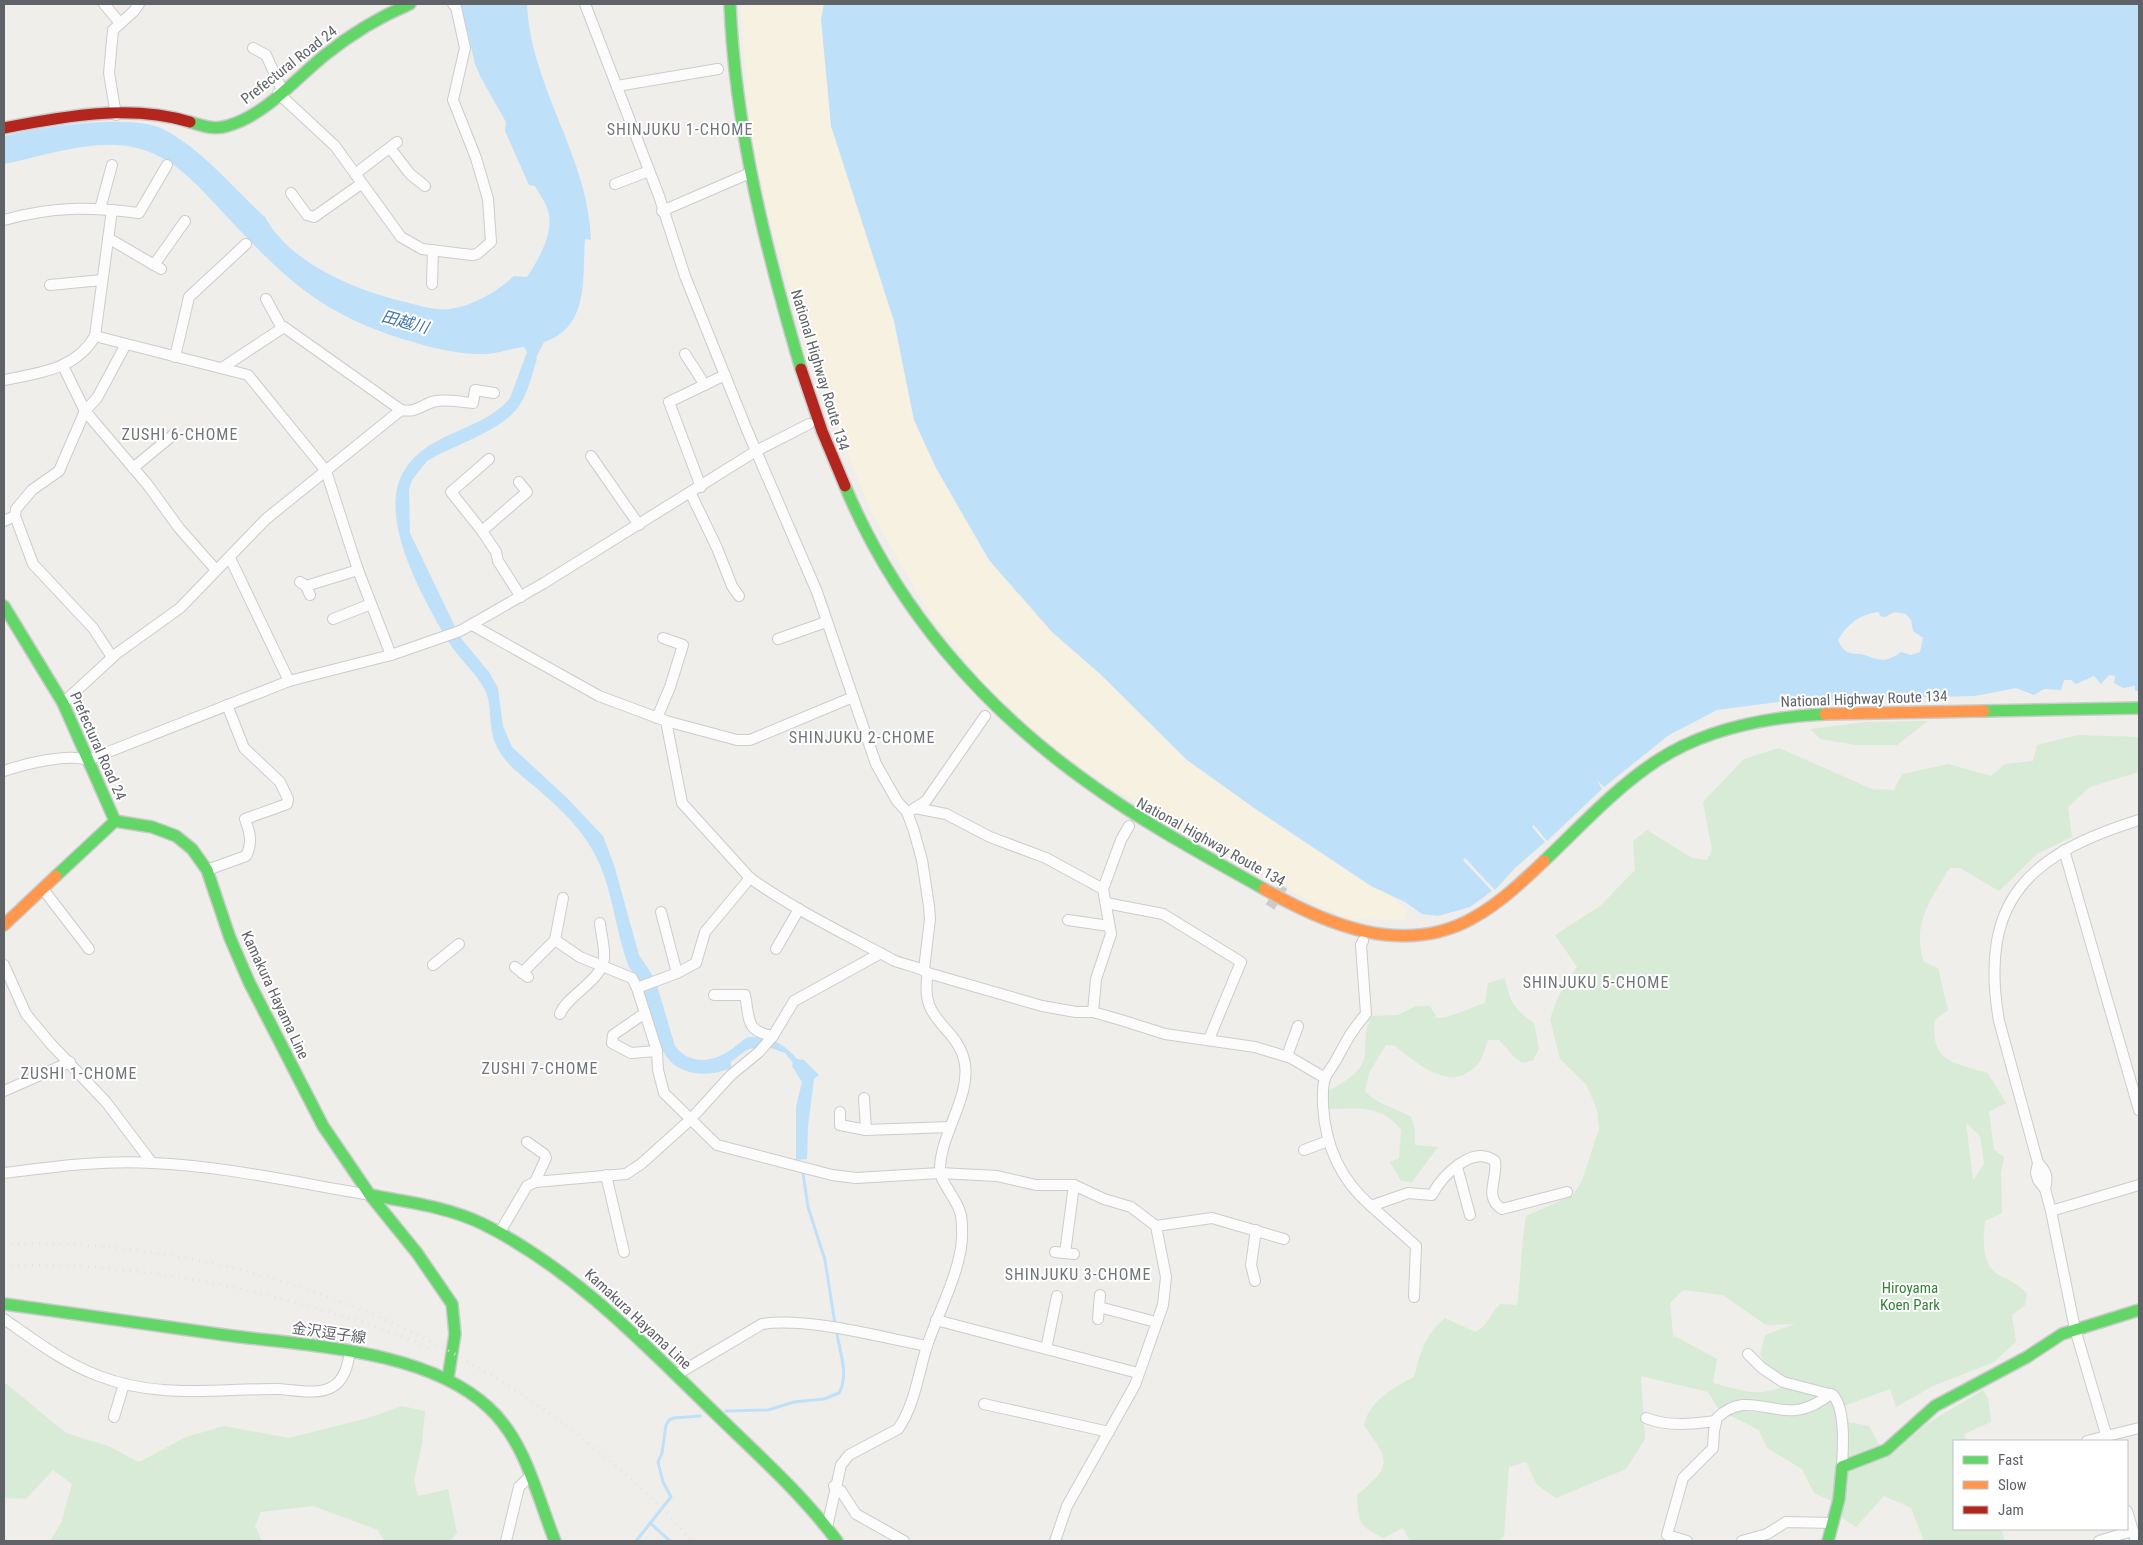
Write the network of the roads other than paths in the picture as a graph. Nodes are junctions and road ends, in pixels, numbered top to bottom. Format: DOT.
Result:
graph roads {
  1 [pos="104,4"];
  2 [pos="139,4"];
  3 [pos="410,4"];
  4 [pos="453,4"];
  5 [pos="585,4"];
  6 [pos="730,4"];
  7 [pos="120,23"];
  8 [pos="253,48"];
  9 [pos="718,69"];
  10 [pos="617,86"];
  11 [pos="280,92"];
  12 [pos="116,115"];
  13 [pos="4,128"];
  14 [pos="112,165"];
  15 [pos="167,165"];
  16 [pos="649,171"];
  17 [pos="750,173"];
  18 [pos="355,174"];
  19 [pos="361,184"];
  20 [pos="615,184"];
  21 [pos="425,186"];
  22 [pos="291,193"];
  23 [pos="100,209"];
  24 [pos="112,210"];
  25 [pos="662,211"];
  26 [pos="4,220"];
  27 [pos="185,221"];
  28 [pos="108,238"];
  29 [pos="246,244"];
  30 [pos="433,250"];
  31 [pos="102,280"];
  32 [pos="432,284"];
  33 [pos="50,285"];
  34 [pos="266,300"];
  35 [pos="282,328"];
  36 [pos="94,336"];
  37 [pos="125,346"];
  38 [pos="685,354"];
  39 [pos="175,358"];
  40 [pos="63,366"];
  41 [pos="222,368"];
  42 [pos="725,376"];
  43 [pos="4,380"];
  44 [pos="706,385"];
  45 [pos="494,393"];
  46 [pos="401,410"];
  47 [pos="85,411"];
  48 [pos="809,424"];
  49 [pos="173,435"];
  50 [pos="756,451"];
  51 [pos="590,456"];
  52 [pos="489,459"];
  53 [pos="133,468"];
  54 [pos="326,471"];
  55 [pos="519,482"];
  56 [pos="701,487"];
  57 [pos="691,494"];
  58 [pos="15,516"];
  59 [pos="4,521"];
  60 [pos="639,525"];
  61 [pos="482,531"];
  62 [pos="230,558"];
  63 [pos="216,570"];
  64 [pos="358,570"];
  65 [pos="305,588"];
  66 [pos="739,596"];
  67 [pos="521,597"];
  68 [pos="371,604"];
  69 [pos="4,606"];
  70 [pos="333,619"];
  71 [pos="826,622"];
  72 [pos="472,625"];
  73 [pos="663,638"];
  74 [pos="778,639"];
  75 [pos="391,655"];
  76 [pos="112,657"];
  77 [pos="289,681"];
  78 [pos="853,697"];
  79 [pos="63,703"];
  80 [pos="227,704"];
  81 [pos="2139,708"];
  82 [pos="985,716"];
  83 [pos="662,719"];
  84 [pos="88,760"];
  85 [pos="4,771"];
  86 [pos="911,810"];
  87 [pos="2139,820"];
  88 [pos="115,821"];
  89 [pos="1129,826"];
  90 [pos="2064,850"];
  91 [pos="207,870"];
  92 [pos="750,878"];
  93 [pos="43,889"];
  94 [pos="1103,889"];
  95 [pos="563,898"];
  96 [pos="1106,903"];
  97 [pos="799,909"];
  98 [pos="661,912"];
  99 [pos="1068,920"];
  100 [pos="600,923"];
  101 [pos="4,925"];
  102 [pos="1109,926"];
  103 [pos="555,940"];
  104 [pos="1363,941"];
  105 [pos="459,944"];
  106 [pos="89,949"];
  107 [pos="776,949"];
  108 [pos="881,953"];
  109 [pos="4,965"];
  110 [pos="433,965"];
  111 [pos="602,965"];
  112 [pos="926,971"];
  113 [pos="522,972"];
  114 [pos="677,973"];
  115 [pos="639,987"];
  116 [pos="714,995"];
  117 [pos="1093,1012"];
  118 [pos="645,1013"];
  119 [pos="560,1014"];
  120 [pos="1298,1026"];
  121 [pos="772,1038"];
  122 [pos="1209,1039"];
  123 [pos="657,1051"];
  124 [pos="1287,1056"];
  125 [pos="70,1062"];
  126 [pos="1325,1078"];
  127 [pos="4,1091"];
  128 [pos="864,1098"];
  129 [pos="2139,1110"];
  130 [pos="840,1112"];
  131 [pos="690,1120"];
  132 [pos="950,1127"];
  133 [pos="866,1130"];
  134 [pos="1328,1141"];
  135 [pos="527,1142"];
  136 [pos="1304,1150"];
  137 [pos="152,1162"];
  138 [pos="1457,1167"];
  139 [pos="4,1173"];
  140 [pos="940,1173"];
  141 [pos="606,1175"];
  142 [pos="535,1182"];
  143 [pos="1074,1185"];
  144 [pos="2139,1185"];
  145 [pos="1567,1192"];
  146 [pos="370,1195"];
  147 [pos="1371,1206"];
  148 [pos="2051,1211"];
  149 [pos="1470,1215"];
  150 [pos="1156,1226"];
  151 [pos="1256,1230"];
  152 [pos="500,1232"];
  153 [pos="1284,1238"];
  154 [pos="624,1252"];
  155 [pos="1065,1253"];
  156 [pos="1255,1280"];
  157 [pos="1100,1295"];
  158 [pos="1057,1296"];
  159 [pos="1414,1297"];
  160 [pos="4,1304"];
  161 [pos="1099,1307"];
  162 [pos="2139,1310"];
  163 [pos="4,1319"];
  164 [pos="1098,1319"];
  165 [pos="936,1320"];
  166 [pos="1156,1322"];
  167 [pos="2075,1329"];
  168 [pos="927,1346"];
  169 [pos="1046,1349"];
  170 [pos="350,1351"];
  171 [pos="1748,1354"];
  172 [pos="1138,1373"];
  173 [pos="676,1375"];
  174 [pos="448,1378"];
  175 [pos="124,1384"];
  176 [pos="1831,1394"];
  177 [pos="984,1404"];
  178 [pos="114,1417"];
  179 [pos="1646,1418"];
  180 [pos="1716,1421"];
  181 [pos="2139,1428"];
  182 [pos="1109,1432"];
  183 [pos="2107,1439"];
  184 [pos="1842,1467"];
  185 [pos="529,1477"];
  186 [pos="834,1486"];
  187 [pos="2128,1515"];
  188 [pos="1833,1523"];
  189 [pos="827,1527"];
  190 [pos="2132,1531"];
  191 [pos="506,1541"];
  192 [pos="555,1541"];
  193 [pos="837,1541"];
  194 [pos="904,1541"];
  195 [pos="1055,1541"];
  196 [pos="1687,1541"];
  197 [pos="1742,1541"];
  198 [pos="1828,1541"];
  199 [pos="2100,1541"];
  200 [pos="2136,1541"];
  1 -- 7 [label="street"];
  2 -- 7 [label="street"];
  3 -- 11 [label="main road, Prefectural Road 24"];
  4 -- 30 [label="street"];
  5 -- 10 [label="street"];
  6 -- 17 [label="main road, National Highway Route 134"];
  7 -- 12 [label="street"];
  8 -- 11 [label="street"];
  9 -- 10 [label="street"];
  10 -- 16 [label="street"];
  11 -- 12 [label="main road, Prefectural Road 24"];
  11 -- 18 [label="street"];
  12 -- 13 [label="main road, Prefectural Road 24"];
  14 -- 23 [label="street"];
  15 -- 24 [label="street"];
  16 -- 20 [label="street"];
  16 -- 25 [label="street"];
  17 -- 25 [label="street"];
  17 -- 81 [label="main road, National Highway Route 134"];
  18 -- 19 [label="street"];
  18 -- 21 [label="street"];
  19 -- 22 [label="street"];
  19 -- 30 [label="street"];
  23 -- 24 [label="street"];
  23 -- 26 [label="street"];
  24 -- 28 [label="street"];
  25 -- 42 [label="street"];
  27 -- 28 [label="street"];
  28 -- 31 [label="street"];
  29 -- 39 [label="street"];
  30 -- 32 [label="street"];
  31 -- 33 [label="street"];
  31 -- 36 [label="street"];
  34 -- 35 [label="street"];
  35 -- 41 [label="street"];
  35 -- 46 [label="street"];
  36 -- 37 [label="street"];
  36 -- 40 [label="street"];
  37 -- 39 [label="street"];
  37 -- 47 [label="street"];
  38 -- 44 [label="street"];
  39 -- 41 [label="street"];
  40 -- 43 [label="street"];
  40 -- 47 [label="street"];
  41 -- 54 [label="street"];
  42 -- 44 [label="street"];
  42 -- 50 [label="street"];
  44 -- 56 [label="street"];
  45 -- 46 [label="street"];
  46 -- 54 [label="street"];
  47 -- 53 [label="street"];
  47 -- 58 [label="street"];
  48 -- 50 [label="street"];
  49 -- 53 [label="street"];
  50 -- 56 [label="street"];
  50 -- 71 [label="street"];
  51 -- 60 [label="street"];
  52 -- 61 [label="street"];
  53 -- 63 [label="street"];
  54 -- 62 [label="street"];
  54 -- 64 [label="street"];
  55 -- 61 [label="street"];
  56 -- 57 [label="street"];
  57 -- 60 [label="street"];
  57 -- 66 [label="street"];
  58 -- 59 [label="street"];
  58 -- 76 [label="street"];
  60 -- 67 [label="street"];
  61 -- 67 [label="street"];
  62 -- 63 [label="street"];
  62 -- 77 [label="street"];
  63 -- 76 [label="street"];
  64 -- 65 [label="street"];
  64 -- 68 [label="street"];
  67 -- 72 [label="street"];
  68 -- 70 [label="street"];
  68 -- 75 [label="street"];
  69 -- 79 [label="main road, Prefectural Road 24"];
  71 -- 74 [label="street"];
  71 -- 78 [label="street"];
  72 -- 75 [label="street"];
  72 -- 83 [label="street"];
  73 -- 83 [label="street"];
  75 -- 77 [label="street"];
  76 -- 79 [label="street"];
  77 -- 80 [label="street"];
  78 -- 83 [label="street"];
  78 -- 86 [label="street"];
  79 -- 84 [label="main road, Prefectural Road 24"];
  80 -- 84 [label="street"];
  80 -- 91 [label="street"];
  82 -- 86 [label="street"];
  83 -- 92 [label="street"];
  84 -- 85 [label="street"];
  84 -- 88 [label="main road, Prefectural Road 24"];
  86 -- 94 [label="street"];
  86 -- 112 [label="street"];
  87 -- 90 [label="street"];
  88 -- 91 [label="main road, Kamakura Hayama Line"];
  88 -- 93 [label="main road, Prefectural Road 24"];
  89 -- 94 [label="street"];
  90 -- 129 [label="street"];
  90 -- 148 [label="street"];
  91 -- 146 [label="main road, Kamakura Hayama Line"];
  92 -- 97 [label="street"];
  92 -- 114 [label="street"];
  93 -- 101 [label="main road, Prefectural Road 24"];
  93 -- 106 [label="street"];
  94 -- 96 [label="street"];
  95 -- 103 [label="street"];
  96 -- 102 [label="street"];
  96 -- 122 [label="street"];
  97 -- 107 [label="street"];
  97 -- 108 [label="street"];
  98 -- 114 [label="street"];
  99 -- 102 [label="street"];
  100 -- 111 [label="street"];
  102 -- 117 [label="street"];
  103 -- 111 [label="street"];
  103 -- 113 [label="street"];
  104 -- 126 [label="street"];
  105 -- 110 [label="street"];
  108 -- 112 [label="street"];
  108 -- 121 [label="street"];
  109 -- 125 [label="street"];
  111 -- 115 [label="street"];
  111 -- 119 [label="street"];
  112 -- 117 [label="street"];
  112 -- 132 [label="street"];
  114 -- 115 [label="street"];
  115 -- 118 [label="street"];
  116 -- 121 [label="street"];
  117 -- 122 [label="street"];
  118 -- 123 [label="street"];
  118 -- 123 [label="street"];
  120 -- 124 [label="street"];
  121 -- 131 [label="street"];
  122 -- 124 [label="street"];
  123 -- 131 [label="street"];
  124 -- 126 [label="street"];
  125 -- 127 [label="street"];
  125 -- 137 [label="street"];
  126 -- 134 [label="street"];
  128 -- 133 [label="street"];
  130 -- 133 [label="street"];
  131 -- 140 [label="street"];
  131 -- 141 [label="street"];
  132 -- 133 [label="street"];
  132 -- 140 [label="street"];
  134 -- 136 [label="street"];
  134 -- 147 [label="street"];
  135 -- 142 [label="street"];
  137 -- 139 [label="street"];
  137 -- 146 [label="street"];
  138 -- 145 [label="street"];
  138 -- 147 [label="street"];
  138 -- 149 [label="street"];
  140 -- 143 [label="street"];
  140 -- 165 [label="street"];
  141 -- 142 [label="street"];
  141 -- 154 [label="street"];
  142 -- 152 [label="street"];
  143 -- 150 [label="street"];
  143 -- 155 [label="street"];
  144 -- 148 [label="street"];
  146 -- 152 [label="main road, Kamakura Hayama Line"];
  146 -- 174 [label="main road, Kamakura Hayama Line"];
  147 -- 159 [label="street"];
  148 -- 167 [label="street"];
  150 -- 151 [label="street"];
  150 -- 166 [label="street"];
  151 -- 153 [label="street"];
  151 -- 156 [label="street"];
  152 -- 173 [label="main road, Kamakura Hayama Line"];
  157 -- 161 [label="street"];
  158 -- 169 [label="street"];
  160 -- 170 [label="main road, 金沢逗子線"];
  161 -- 164 [label="street"];
  161 -- 166 [label="street"];
  162 -- 167 [label="main road"];
  163 -- 175 [label="street"];
  165 -- 168 [label="street"];
  165 -- 169 [label="street"];
  166 -- 172 [label="street"];
  167 -- 183 [label="street"];
  167 -- 184 [label="main road"];
  168 -- 173 [label="street"];
  168 -- 186 [label="street"];
  169 -- 172 [label="street"];
  170 -- 174 [label="main road, 金沢逗子線"];
  170 -- 175 [label="street"];
  171 -- 176 [label="street"];
  172 -- 182 [label="street"];
  173 -- 189 [label="main road, Kamakura Hayama Line"];
  174 -- 185 [label="main road, 金沢逗子線"];
  175 -- 178 [label="street"];
  176 -- 180 [label="street"];
  176 -- 184 [label="street"];
  177 -- 182 [label="street"];
  179 -- 180 [label="street"];
  180 -- 196 [label="street"];
  181 -- 183 [label="street"];
  182 -- 195 [label="street"];
  184 -- 188 [label="main road"];
  185 -- 191 [label="street"];
  185 -- 192 [label="main road, 金沢逗子線"];
  186 -- 189 [label="street"];
  186 -- 194 [label="street"];
  187 -- 190 [label="street"];
  188 -- 197 [label="street"];
  188 -- 198 [label="main road"];
  189 -- 193 [label="main road, Kamakura Hayama Line"];
  190 -- 199 [label="street"];
  190 -- 200 [label="street"];
}
